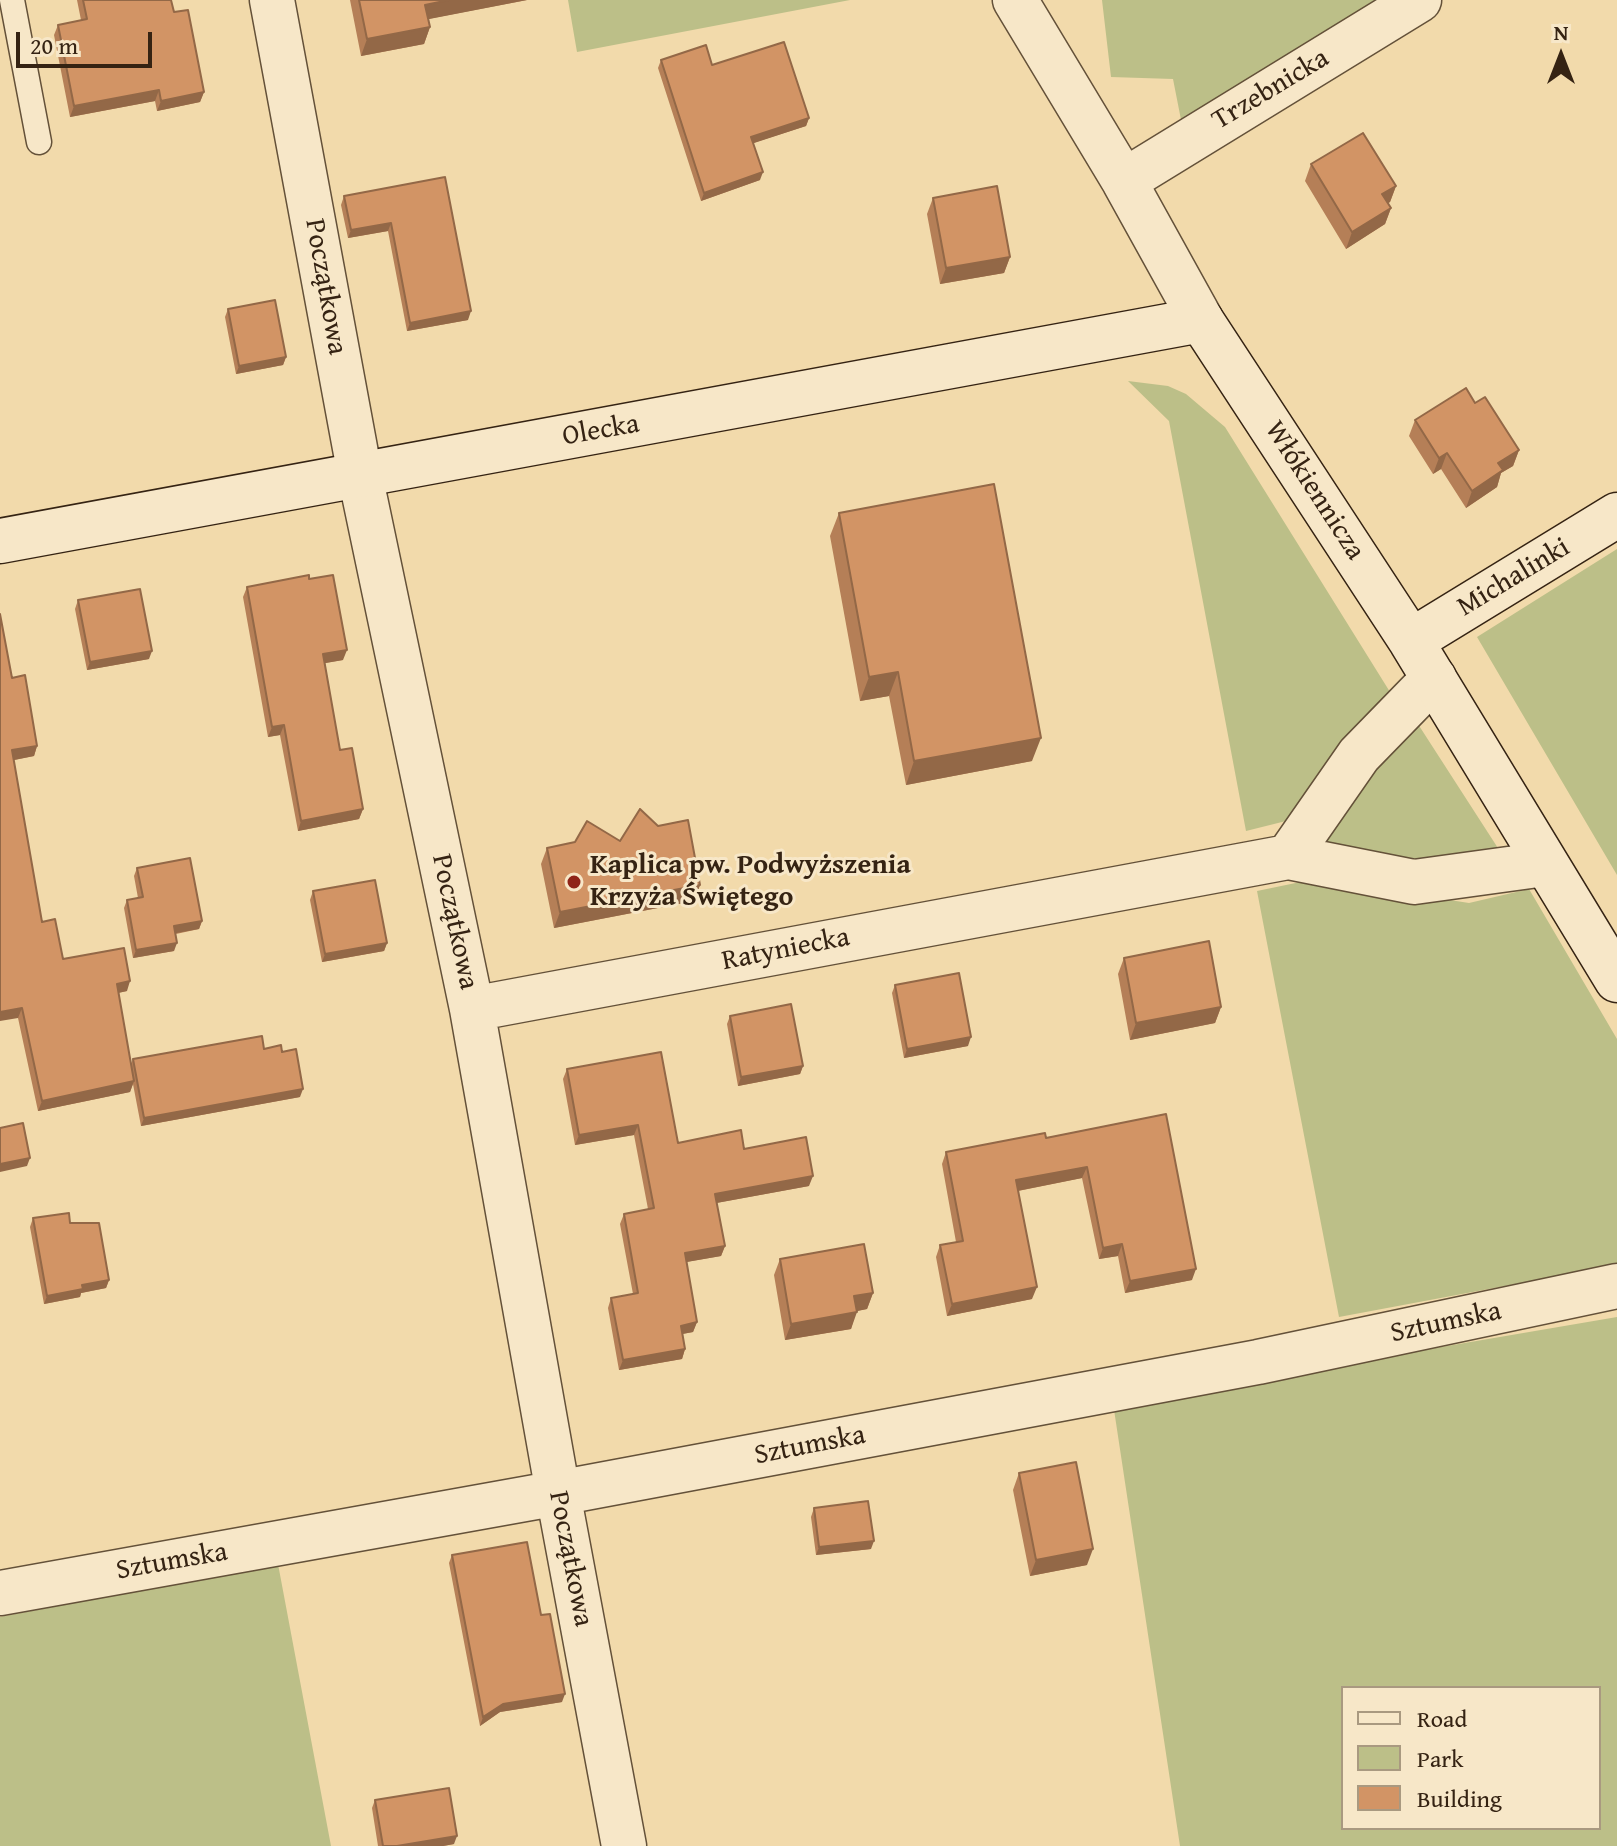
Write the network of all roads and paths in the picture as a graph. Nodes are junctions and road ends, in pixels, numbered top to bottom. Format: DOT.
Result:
graph roads {
  1 [pos="12,0"];
  2 [pos="272,0"];
  3 [pos="1015,0"];
  4 [pos="1419,0"];
  5 [pos="39,142"];
  6 [pos="1124,181"];
  7 [pos="1201,320"];
  8 [pos="360,475"];
  9 [pos="1617,515"];
  10 [pos="0,541"];
  11 [pos="1411,641"];
  12 [pos="1434,678"];
  13 [pos="1288,857"];
  14 [pos="1545,864"];
  15 [pos="1617,980"];
  16 [pos="472,1009"];
  17 [pos="1617,1286"];
  18 [pos="558,1493"];
  19 [pos="0,1593"];
  20 [pos="624,1846"];
  1 -- 5 [label="lane"];
  2 -- 8 [label="street, Początkowa"];
  3 -- 6 [label="street, Włókiennicza"];
  4 -- 6 [label="street, Trzebnicka"];
  6 -- 7 [label="street, Włókiennicza"];
  7 -- 8 [label="street, Olecka"];
  7 -- 11 [label="street, Włókiennicza"];
  8 -- 10 [label="street, Olecka"];
  8 -- 16 [label="street, Początkowa"];
  9 -- 11 [label="street, Michalinki"];
  11 -- 12 [label="street, Włókiennicza"];
  12 -- 13 [label="street"];
  12 -- 14 [label="street, Włókiennicza"];
  13 -- 14 [label="street, Ratyniecka"];
  13 -- 16 [label="street, Ratyniecka"];
  14 -- 15 [label="street, Włókiennicza"];
  16 -- 18 [label="street, Początkowa"];
  17 -- 18 [label="street, Sztumska"];
  18 -- 19 [label="street, Sztumska"];
  18 -- 20 [label="street, Początkowa"];
}
